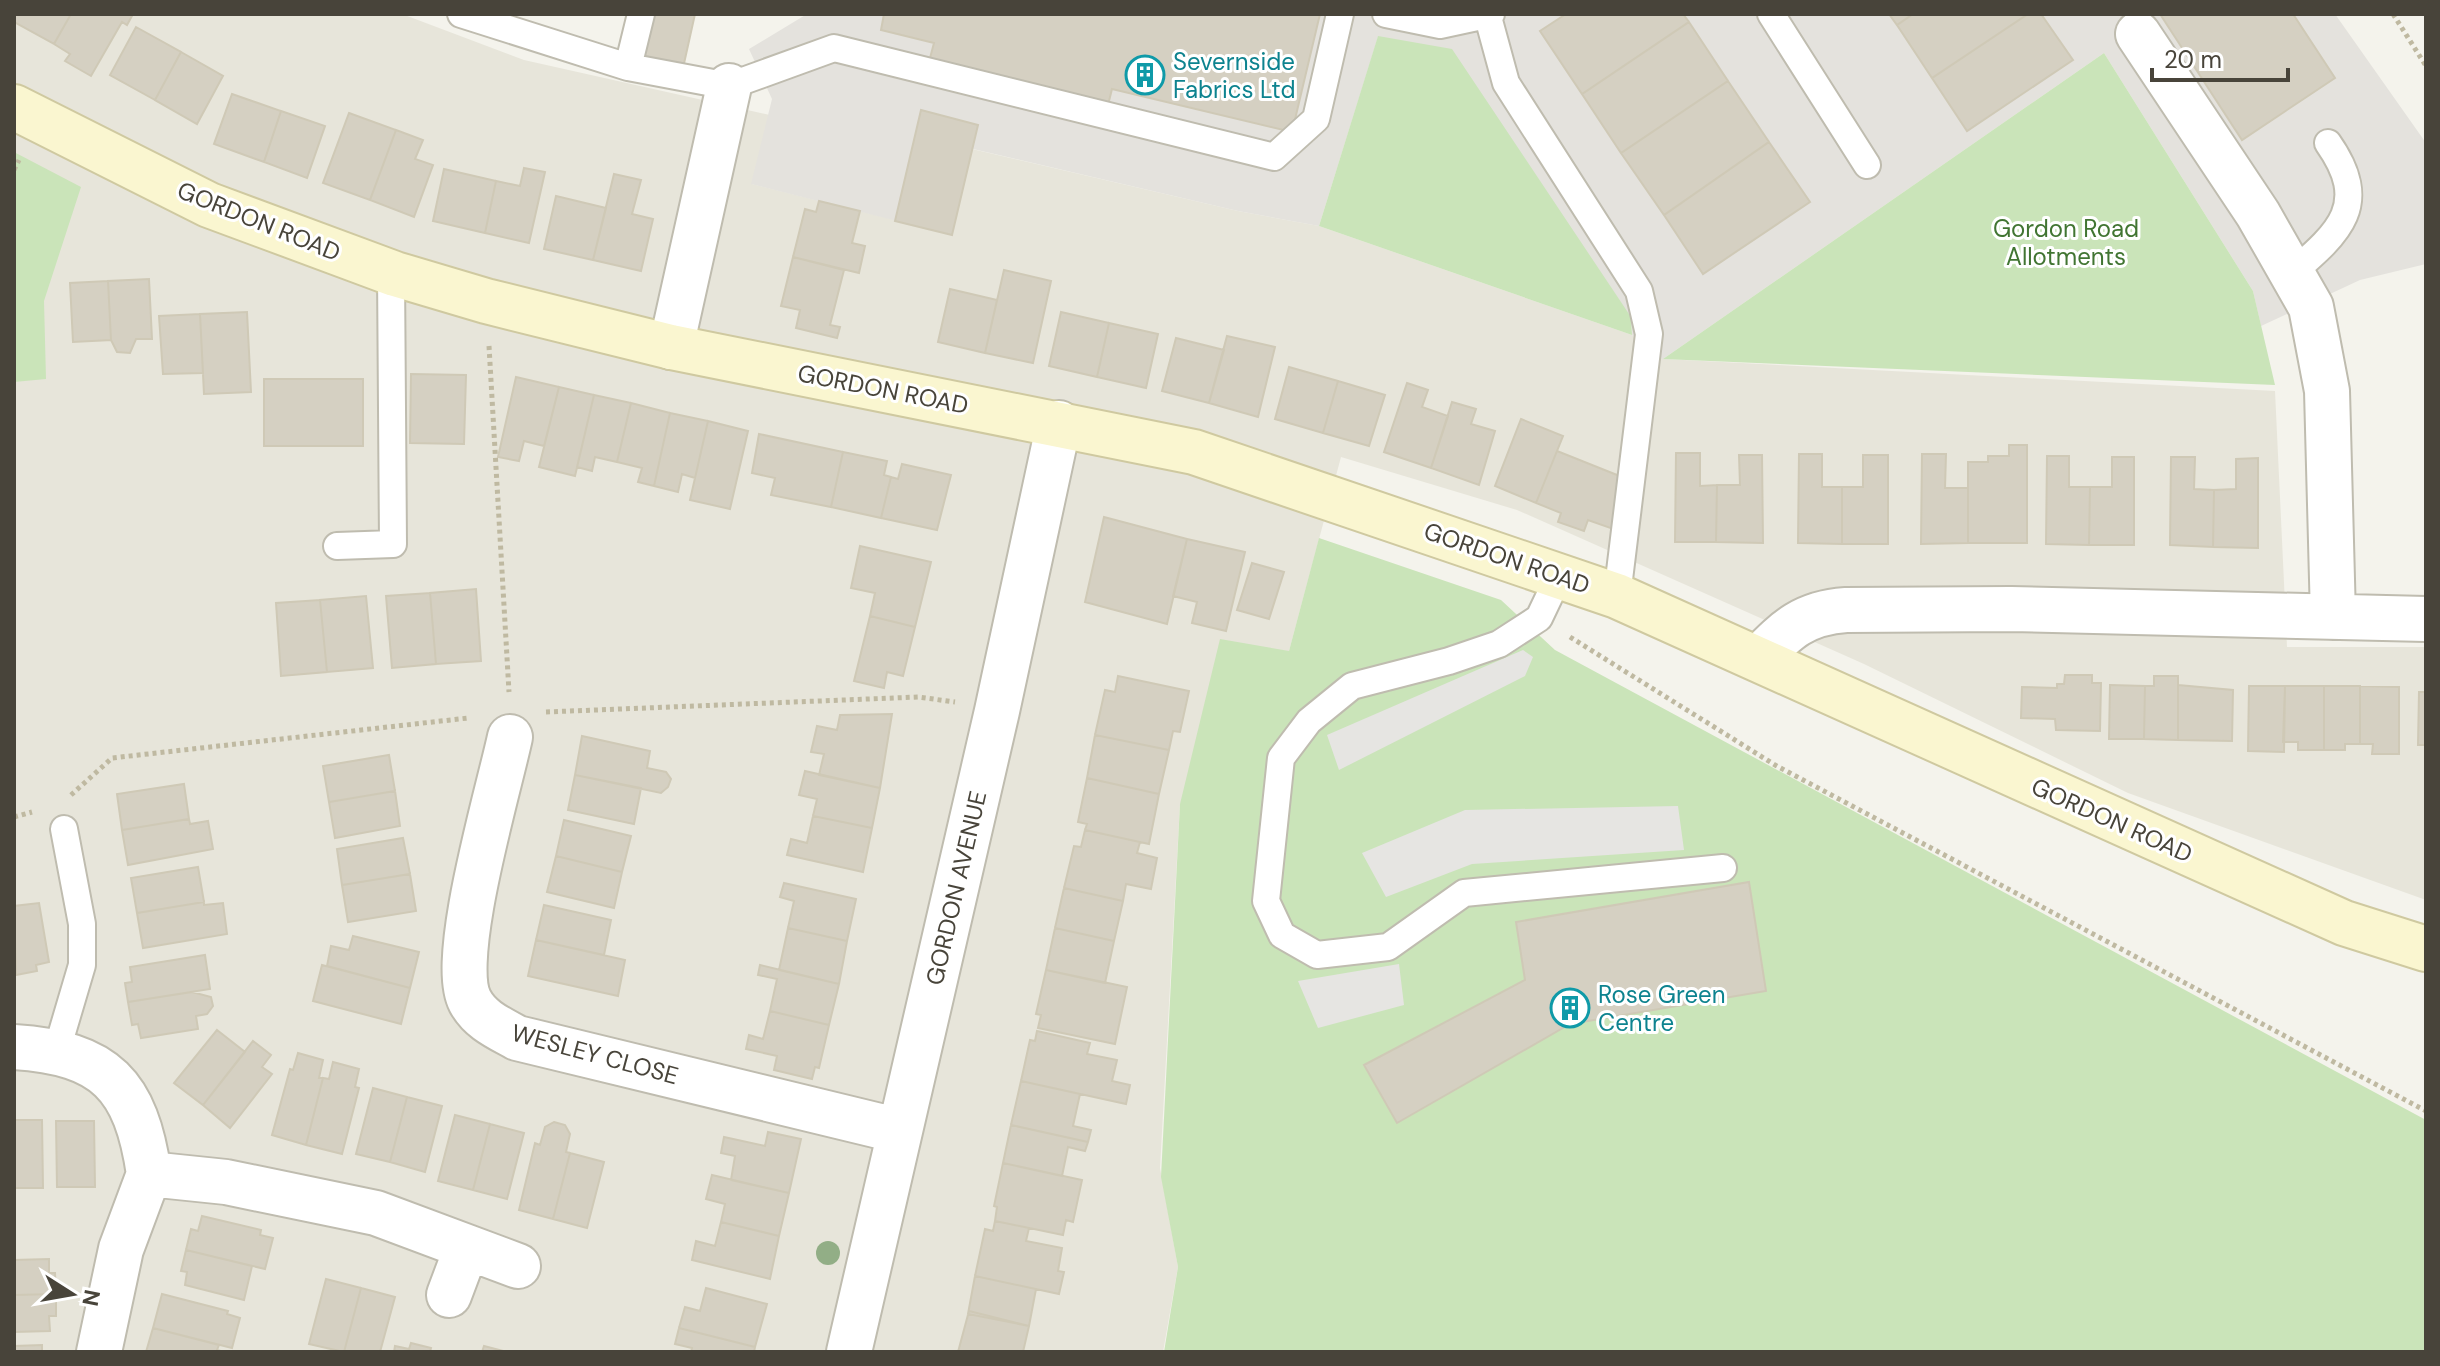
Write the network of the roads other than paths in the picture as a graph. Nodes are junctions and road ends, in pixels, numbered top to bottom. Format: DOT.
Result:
graph roads {
  1 [pos="461,14"];
  2 [pos="641,14"];
  3 [pos="1340,14"];
  4 [pos="1386,14"];
  5 [pos="1771,14"];
  6 [pos="1489,16"];
  7 [pos="2131,24"];
  8 [pos="628,67"];
  9 [pos="729,86"];
  10 [pos="14,107"];
  11 [pos="2328,143"];
  12 [pos="1867,165"];
  13 [pos="391,272"];
  14 [pos="2292,273"];
  15 [pos="671,347"];
  16 [pos="1059,423"];
  17 [pos="337,546"];
  18 [pos="1559,576"];
  19 [pos="1617,596"];
  20 [pos="2333,617"];
  21 [pos="2426,619"];
  22 [pos="1759,658"];
  23 [pos="510,717"];
  24 [pos="64,829"];
  25 [pos="1723,868"];
  26 [pos="2426,949"];
  27 [pos="35,1050"];
  28 [pos="900,1131"];
  29 [pos="149,1174"];
  30 [pos="467,1247"];
  31 [pos="518,1266"];
  32 [pos="449,1295"];
  33 [pos="99,1352"];
  34 [pos="849,1352"];
  1 -- 8 [label="lane"];
  2 -- 8 [label="lane"];
  3 -- 9 [label="lane"];
  4 -- 6 [label="lane"];
  5 -- 12 [label="lane"];
  6 -- 19 [label="lane"];
  7 -- 14 [label="street"];
  8 -- 9 [label="lane"];
  9 -- 15 [label="street"];
  10 -- 13 [label="main road, GORDON ROAD"];
  11 -- 14 [label="lane"];
  13 -- 15 [label="main road, GORDON ROAD"];
  13 -- 17 [label="lane"];
  14 -- 20 [label="street"];
  15 -- 16 [label="main road, GORDON ROAD"];
  16 -- 18 [label="main road, GORDON ROAD"];
  16 -- 28 [label="street, GORDON AVENUE"];
  18 -- 19 [label="main road, GORDON ROAD"];
  18 -- 25 [label="lane"];
  19 -- 22 [label="main road, GORDON ROAD"];
  20 -- 21 [label="street"];
  20 -- 22 [label="street"];
  22 -- 26 [label="main road, GORDON ROAD"];
  23 -- 28 [label="street, WESLEY CLOSE"];
  24 -- 27 [label="lane"];
  27 -- 29 [label="street"];
  28 -- 34 [label="street, GORDON AVENUE"];
  29 -- 30 [label="street"];
  29 -- 33 [label="street"];
  30 -- 31 [label="street"];
  30 -- 32 [label="street"];
}
